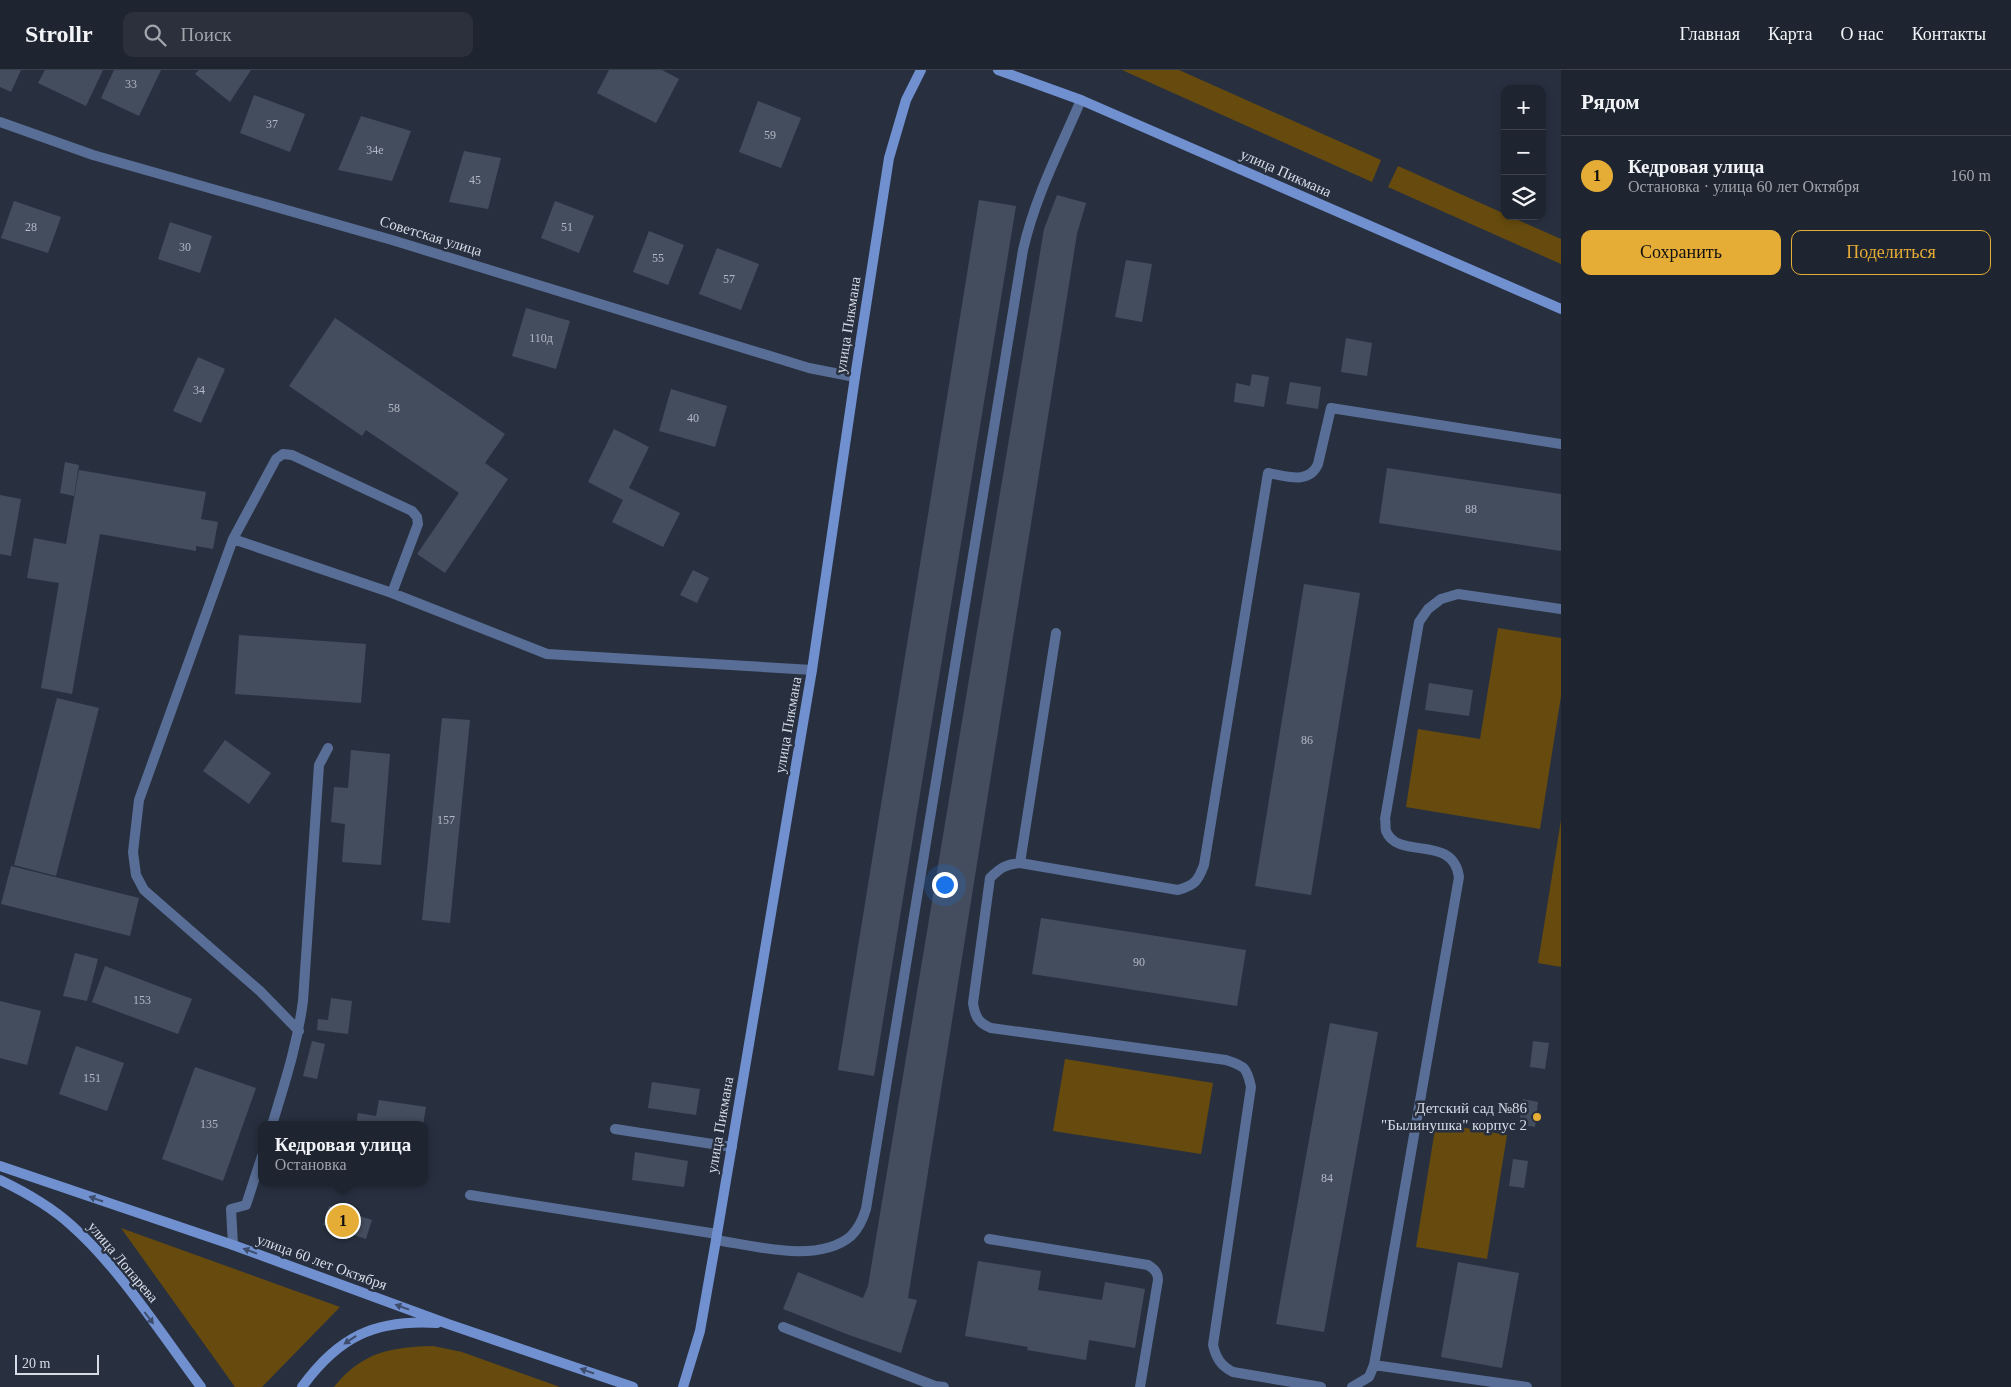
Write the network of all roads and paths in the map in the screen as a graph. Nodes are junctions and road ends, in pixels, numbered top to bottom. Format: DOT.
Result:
graph roads {
  1 [pos="921,70"];
  2 [pos="998,70"];
  3 [pos="1081,100"];
  4 [pos="0,122"];
  5 [pos="1561,309"];
  6 [pos="854,377"];
  7 [pos="1561,444"];
  8 [pos="233,539"];
  9 [pos="392,593"];
  10 [pos="1561,609"];
  11 [pos="1056,633"];
  12 [pos="812,670"];
  13 [pos="328,748"];
  14 [pos="1020,862"];
  15 [pos="299,1031"];
  16 [pos="273,1121"];
  17 [pos="614,1129"];
  18 [pos="732,1147"];
  19 [pos="0,1166"];
  20 [pos="258,1168"];
  21 [pos="0,1180"];
  22 [pos="470,1195"];
  23 [pos="717,1237"];
  24 [pos="989,1239"];
  25 [pos="233,1245"];
  26 [pos="448,1324"];
  27 [pos="783,1327"];
  28 [pos="1374,1365"];
  29 [pos="1285,1385"];
  30 [pos="201,1387"];
  31 [pos="302,1387"];
  32 [pos="633,1387"];
  33 [pos="683,1387"];
  34 [pos="938,1387"];
  35 [pos="1140,1387"];
  36 [pos="1321,1387"];
  37 [pos="1352,1387"];
  38 [pos="1526,1387"];
  1 -- 6 [label="street, улица Пикмана"];
  2 -- 3 [label="street, улица Пикмана"];
  3 -- 5 [label="street, улица Пикмана"];
  3 -- 23 [label="street"];
  4 -- 6 [label="street, Советская улица"];
  6 -- 12 [label="street, улица Пикмана"];
  7 -- 14 [label="street"];
  8 -- 9 [label="street"];
  8 -- 9 [label="street"];
  8 -- 15 [label="street"];
  9 -- 12 [label="street"];
  10 -- 28 [label="street"];
  11 -- 14 [label="street"];
  12 -- 18 [label="street, улица Пикмана"];
  13 -- 15 [label="street"];
  14 -- 29 [label="street"];
  15 -- 16 [label="street"];
  17 -- 18 [label="street"];
  18 -- 23 [label="street, улица Пикмана"];
  25 -- 19 [label="street, улица 60 лет Октября, one-way"];
  20 -- 25 [label="street"];
  21 -- 30 [label="street, улица Лопарева, one-way"];
  22 -- 23 [label="street"];
  23 -- 33 [label="street, улица Пикмана"];
  24 -- 35 [label="street"];
  26 -- 25 [label="street, улица 60 лет Октября, one-way"];
  26 -- 31 [label="street, one-way"];
  32 -- 26 [label="street, улица 60 лет Октября, one-way"];
  27 -- 34 [label="street"];
  28 -- 37 [label="street"];
  28 -- 38 [label="street"];
  29 -- 36 [label="street"];
}
